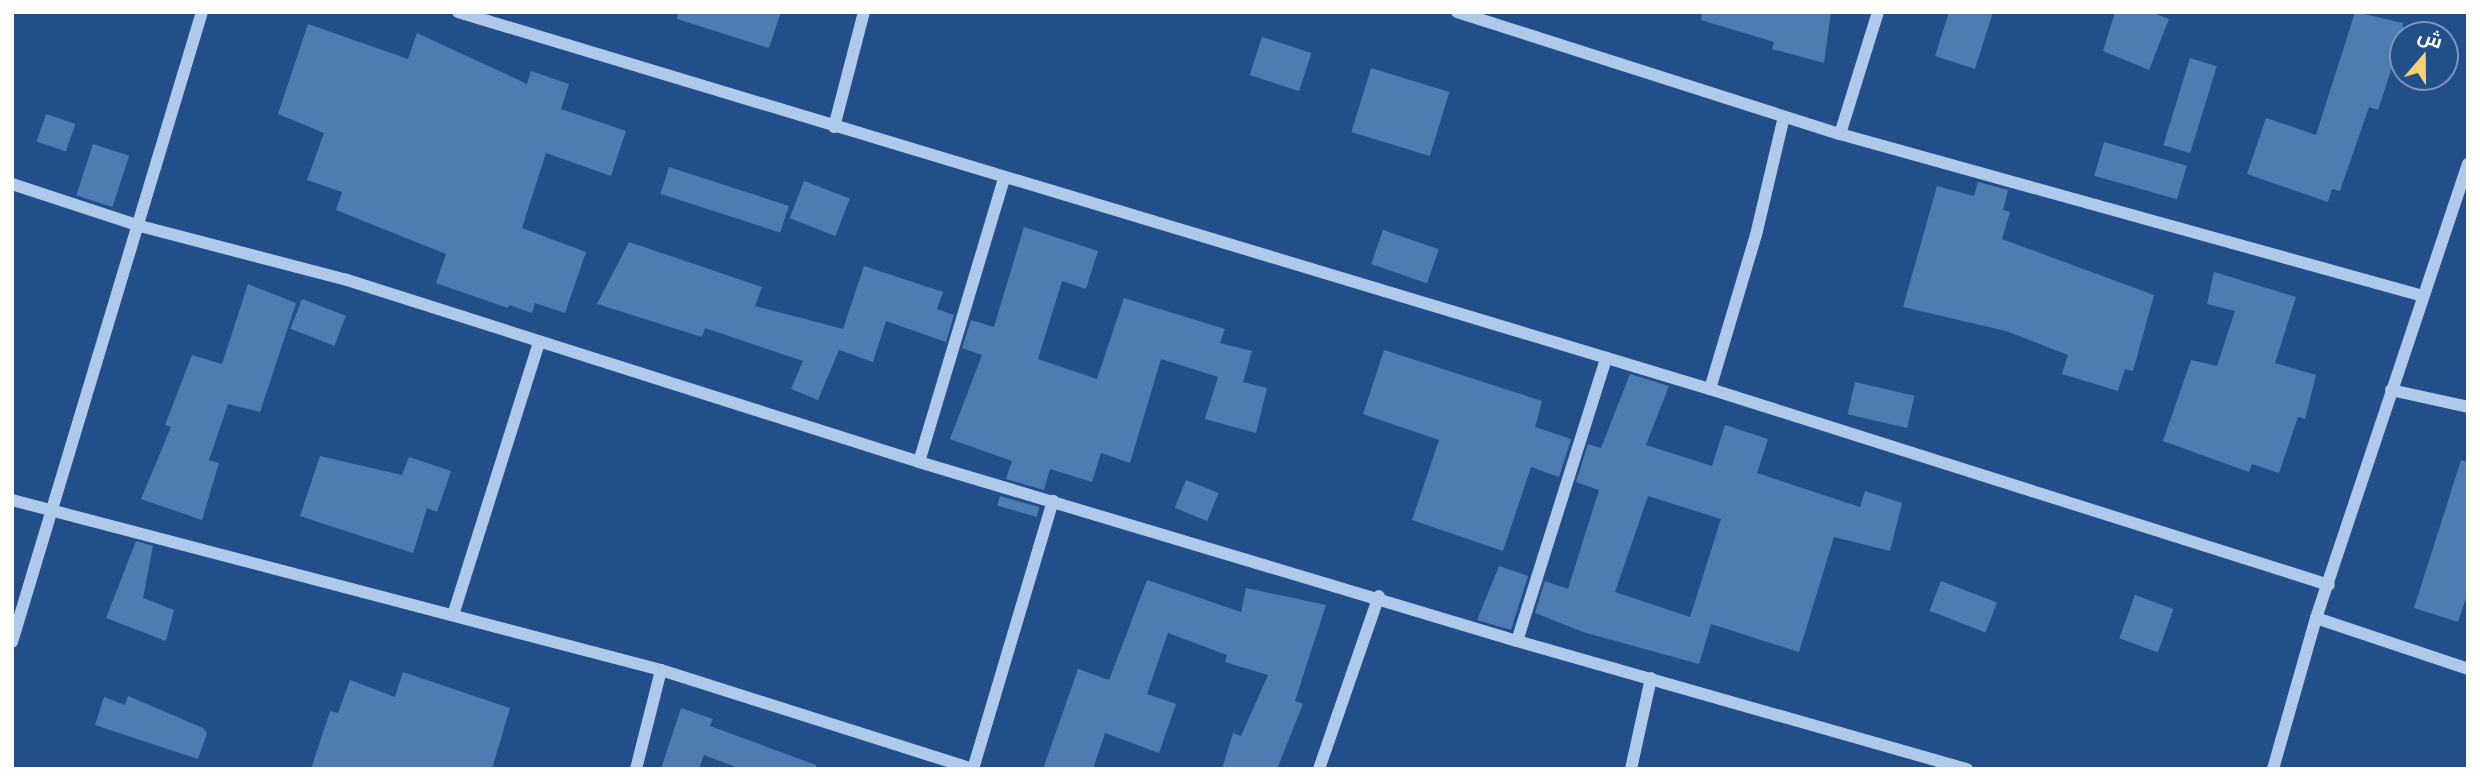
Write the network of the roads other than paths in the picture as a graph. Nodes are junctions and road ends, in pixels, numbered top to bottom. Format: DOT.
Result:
graph roads {
  1 [pos="202,12"];
  2 [pos="458,12"];
  3 [pos="864,12"];
  4 [pos="1457,12"];
  5 [pos="1878,12"];
  6 [pos="1784,117"];
  7 [pos="834,127"];
  8 [pos="1840,134"];
  9 [pos="2468,164"];
  10 [pos="1004,179"];
  11 [pos="12,184"];
  12 [pos="140,226"];
  13 [pos="2423,296"];
  14 [pos="539,342"];
  15 [pos="1606,358"];
  16 [pos="1710,389"];
  17 [pos="2391,390"];
  18 [pos="2468,407"];
  19 [pos="919,462"];
  20 [pos="12,500"];
  21 [pos="1053,501"];
  22 [pos="52,512"];
  23 [pos="2329,585"];
  24 [pos="1378,596"];
  25 [pos="454,612"];
  26 [pos="2316,618"];
  27 [pos="1517,641"];
  28 [pos="12,642"];
  29 [pos="2468,669"];
  30 [pos="661,670"];
  31 [pos="1651,678"];
  32 [pos="636,769"];
  33 [pos="973,769"];
  34 [pos="1319,769"];
  35 [pos="1631,769"];
  36 [pos="1967,769"];
  37 [pos="2273,769"];
  1 -- 12 [label="street"];
  2 -- 7 [label="street"];
  3 -- 7 [label="street"];
  4 -- 6 [label="street"];
  5 -- 8 [label="street"];
  6 -- 8 [label="street"];
  6 -- 16 [label="street"];
  7 -- 10 [label="street"];
  8 -- 13 [label="street"];
  9 -- 13 [label="street"];
  10 -- 15 [label="street"];
  10 -- 19 [label="street"];
  11 -- 12 [label="street"];
  12 -- 14 [label="street"];
  12 -- 22 [label="street"];
  13 -- 17 [label="street"];
  14 -- 19 [label="street"];
  14 -- 25 [label="street"];
  15 -- 16 [label="street"];
  15 -- 27 [label="street"];
  16 -- 23 [label="street"];
  17 -- 18 [label="street"];
  17 -- 23 [label="street"];
  19 -- 21 [label="street"];
  20 -- 22 [label="street"];
  21 -- 24 [label="street"];
  21 -- 33 [label="street"];
  22 -- 25 [label="street"];
  22 -- 28 [label="street"];
  23 -- 26 [label="street"];
  24 -- 27 [label="street"];
  24 -- 34 [label="street"];
  25 -- 30 [label="street"];
  26 -- 29 [label="street"];
  26 -- 37 [label="street"];
  27 -- 31 [label="street"];
  30 -- 32 [label="street"];
  30 -- 33 [label="street"];
  31 -- 35 [label="street"];
  31 -- 36 [label="street"];
}
